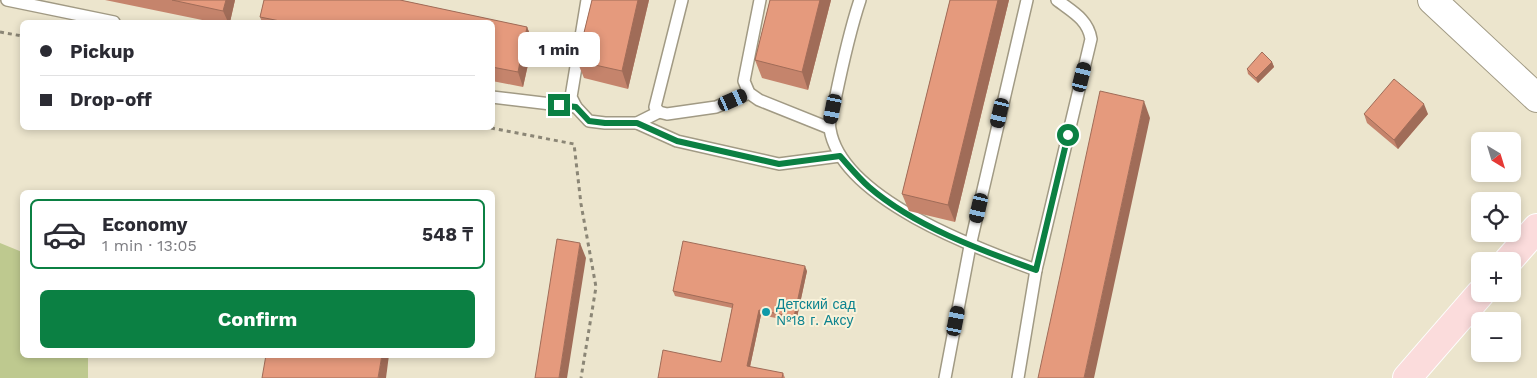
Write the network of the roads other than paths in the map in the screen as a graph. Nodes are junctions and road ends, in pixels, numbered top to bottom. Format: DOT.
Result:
graph roads {
  1 [pos="7,0"];
  2 [pos="587,0"];
  3 [pos="682,0"];
  4 [pos="760,0"];
  5 [pos="860,0"];
  6 [pos="1027,0"];
  7 [pos="1056,0"];
  8 [pos="1432,0"];
  9 [pos="104,20"];
  10 [pos="749,93"];
  11 [pos="495,97"];
  12 [pos="1537,98"];
  13 [pos="576,107"];
  14 [pos="659,112"];
  15 [pos="637,123"];
  16 [pos="829,128"];
  17 [pos="840,156"];
  18 [pos="1537,228"];
  19 [pos="970,246"];
  20 [pos="1516,252"];
  21 [pos="1036,270"];
  22 [pos="1473,302"];
  23 [pos="945,378"];
  24 [pos="1018,378"];
  25 [pos="1407,378"];
  1 -- 9 [label="lane"];
  2 -- 13 [label="lane"];
  3 -- 14 [label="lane"];
  4 -- 10 [label="lane"];
  5 -- 16 [label="lane"];
  6 -- 19 [label="lane"];
  7 -- 21 [label="lane"];
  8 -- 12 [label="street"];
  10 -- 14 [label="lane"];
  10 -- 16 [label="lane"];
  11 -- 13 [label="lane"];
  13 -- 15 [label="lane"];
  14 -- 15 [label="lane"];
  15 -- 17 [label="lane"];
  16 -- 17 [label="lane"];
  17 -- 19 [label="lane"];
  18 -- 20 [label="main road"];
  19 -- 21 [label="lane"];
  19 -- 23 [label="lane"];
  21 -- 24 [label="lane"];
  22 -- 25 [label="main road"];
}
